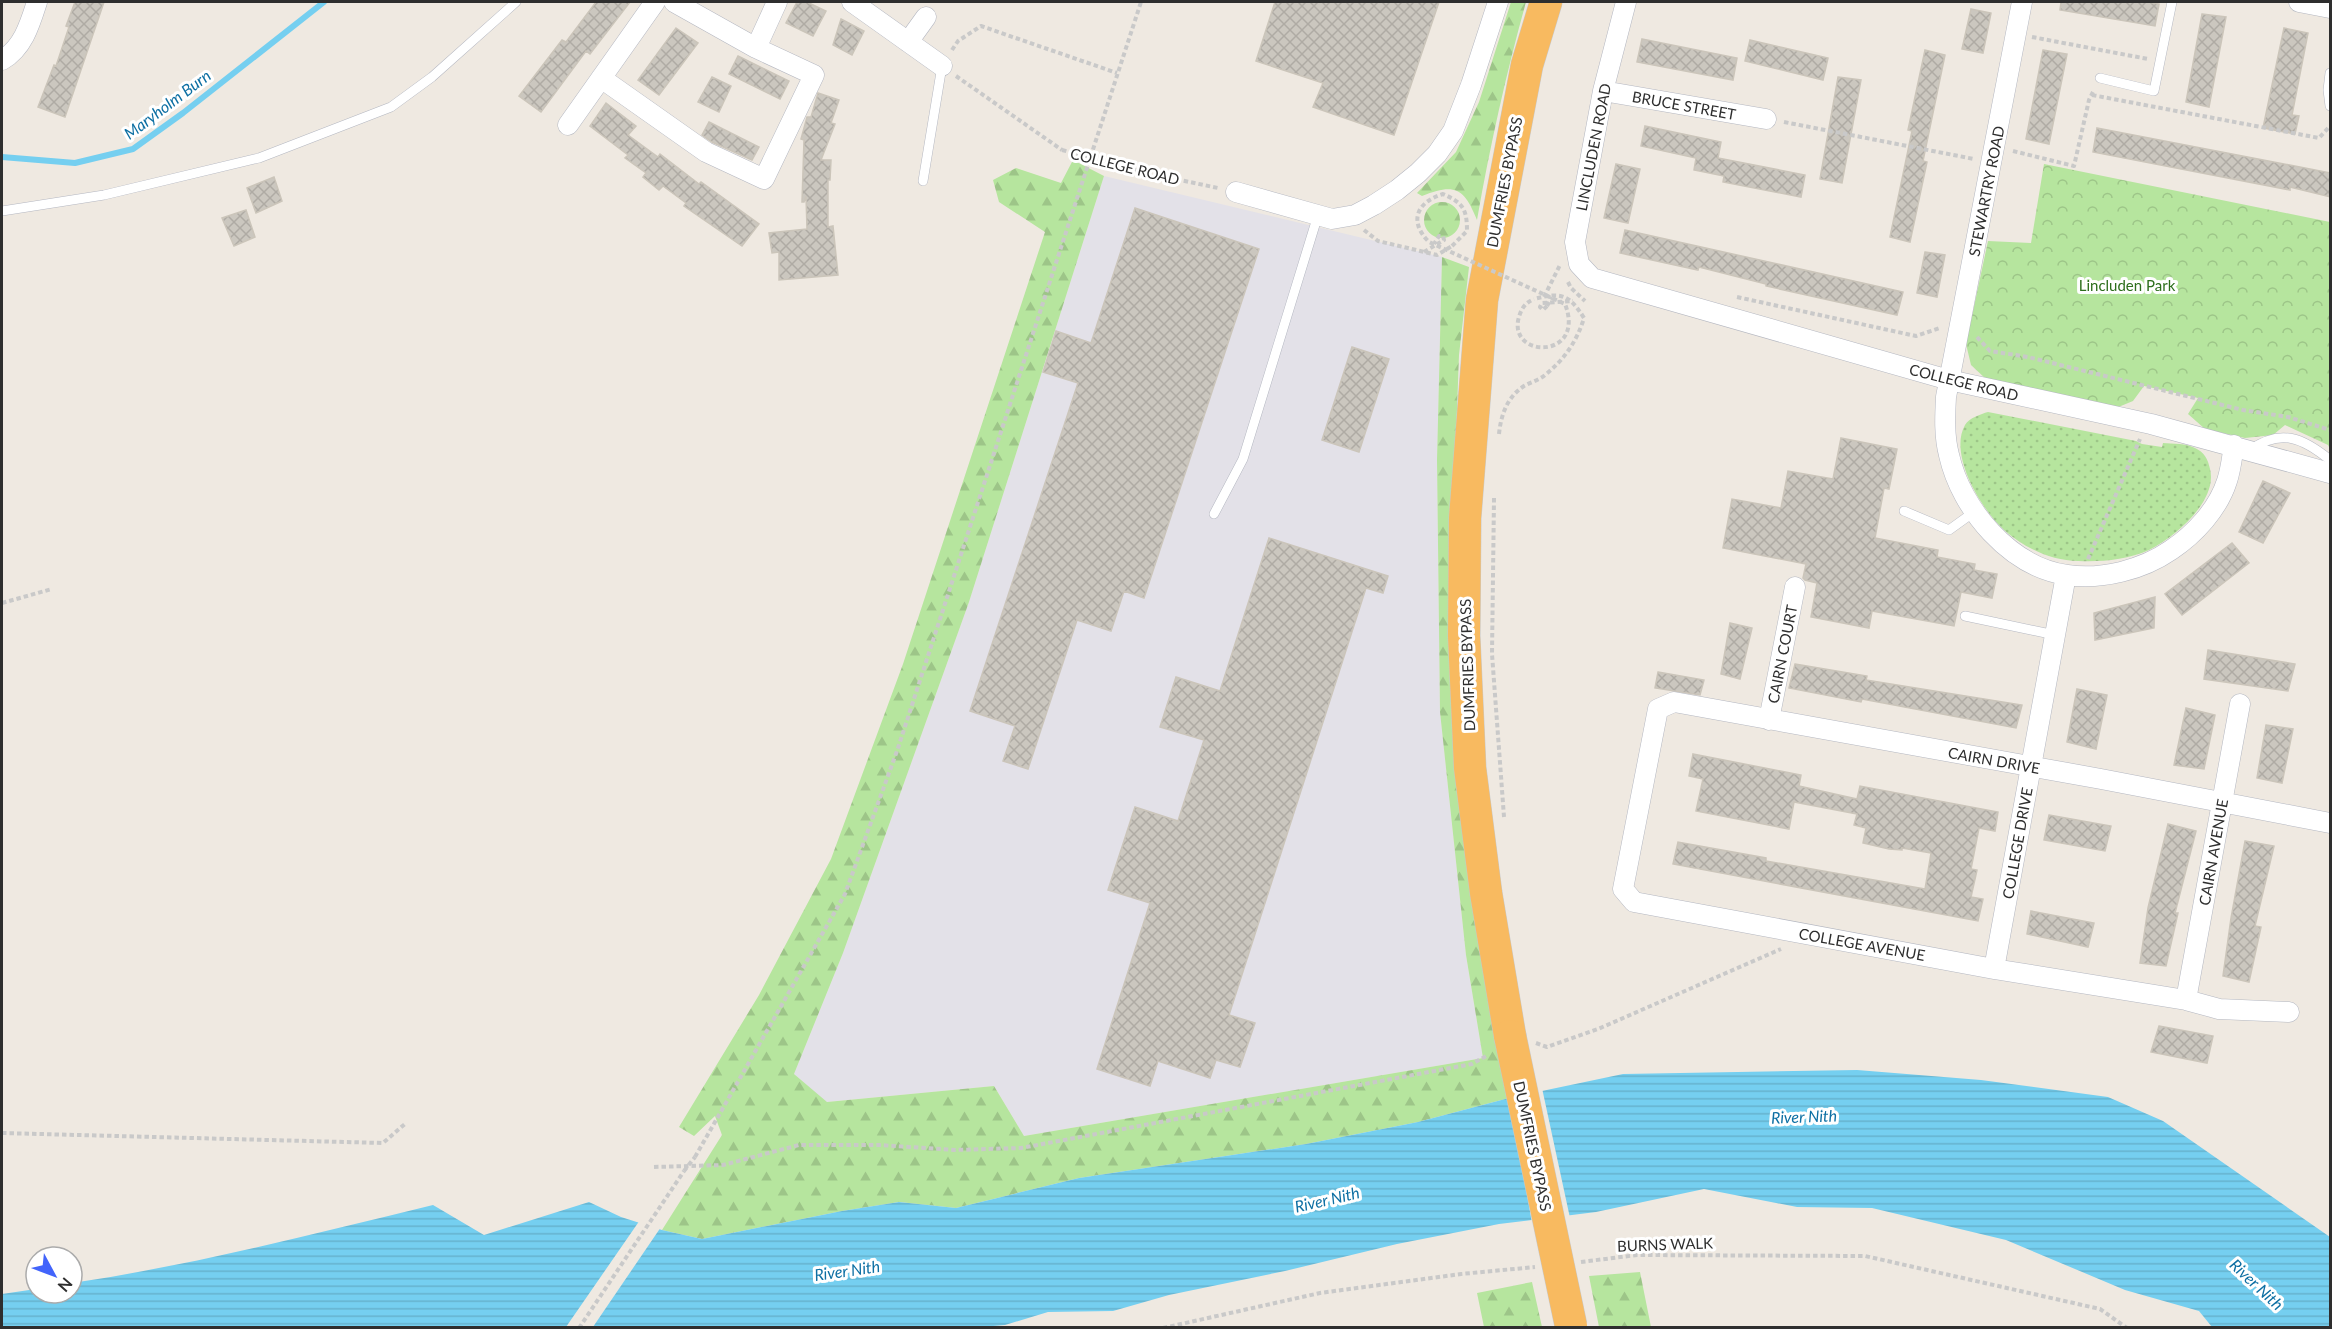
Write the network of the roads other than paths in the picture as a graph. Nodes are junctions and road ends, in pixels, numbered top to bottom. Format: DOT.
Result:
graph roads {
  1 [pos="37,2"];
  2 [pos="516,2"];
  3 [pos="655,2"];
  4 [pos="674,2"];
  5 [pos="777,2"];
  6 [pos="1498,2"];
  7 [pos="1546,2"];
  8 [pos="1626,2"];
  9 [pos="2022,2"];
  10 [pos="2172,2"];
  11 [pos="2299,2"];
  12 [pos="861,4"];
  13 [pos="2331,8"];
  14 [pos="926,17"];
  15 [pos="908,42"];
  16 [pos="756,48"];
  17 [pos="2,60"];
  18 [pos="942,66"];
  19 [pos="2331,73"];
  20 [pos="601,78"];
  21 [pos="2100,78"];
  22 [pos="1603,90"];
  23 [pos="2331,106"];
  24 [pos="1766,119"];
  25 [pos="568,125"];
  26 [pos="923,181"];
  27 [pos="1236,192"];
  28 [pos="2,211"];
  29 [pos="1325,217"];
  30 [pos="1601,282"];
  31 [pos="1949,380"];
  32 [pos="2242,447"];
  33 [pos="2331,460"];
  34 [pos="2331,473"];
  35 [pos="1904,511"];
  36 [pos="1974,512"];
  37 [pos="1214,513"];
  38 [pos="2073,576"];
  39 [pos="1795,587"];
  40 [pos="1965,616"];
  41 [pos="2055,635"];
  42 [pos="2240,704"];
  43 [pos="1658,709"];
  44 [pos="1769,720"];
  45 [pos="2030,766"];
  46 [pos="2222,802"];
  47 [pos="2331,823"];
  48 [pos="1995,969"];
  49 [pos="2186,1000"];
  50 [pos="2289,1012"];
  51 [pos="1571,1327"];
  1 -- 17 [label="street"];
  2 -- 28 [label="lane"];
  3 -- 20 [label="street"];
  4 -- 16 [label="street"];
  5 -- 16 [label="street"];
  6 -- 29 [label="street"];
  7 -- 51 [label="highway, DUMFRIES BYPASS, bridge"];
  8 -- 22 [label="street, LINCLUDEN ROAD"];
  9 -- 31 [label="street, STEWARTRY ROAD"];
  10 -- 21 [label="lane"];
  11 -- 13 [label="street"];
  12 -- 15 [label="street"];
  14 -- 15 [label="street"];
  15 -- 18 [label="street"];
  16 -- 20 [label="street"];
  18 -- 26 [label="lane"];
  19 -- 23 [label="lane"];
  20 -- 25 [label="street"];
  22 -- 24 [label="street, BRUCE STREET"];
  22 -- 30 [label="street, LINCLUDEN ROAD"];
  27 -- 29 [label="street"];
  29 -- 37 [label="lane"];
  30 -- 31 [label="street, COLLEGE ROAD"];
  31 -- 32 [label="street, COLLEGE ROAD"];
  31 -- 36 [label="street"];
  32 -- 33 [label="lane"];
  32 -- 34 [label="street, COLLEGE ROAD"];
  32 -- 38 [label="street"];
  35 -- 36 [label="lane"];
  36 -- 38 [label="street"];
  38 -- 41 [label="street, COLLEGE DRIVE"];
  39 -- 44 [label="street, CAIRN COURT"];
  40 -- 41 [label="lane"];
  41 -- 45 [label="street, COLLEGE DRIVE"];
  42 -- 46 [label="street, CAIRN AVENUE"];
  43 -- 44 [label="street, CAIRN DRIVE"];
  43 -- 48 [label="street, COLLEGE AVENUE"];
  44 -- 45 [label="street, CAIRN DRIVE"];
  45 -- 46 [label="street, CAIRN DRIVE"];
  45 -- 48 [label="street, COLLEGE DRIVE"];
  46 -- 47 [label="street, CAIRN DRIVE"];
  46 -- 49 [label="street, CAIRN AVENUE"];
  48 -- 49 [label="street, COLLEGE AVENUE"];
  49 -- 50 [label="street, COLLEGE AVENUE"];
}
